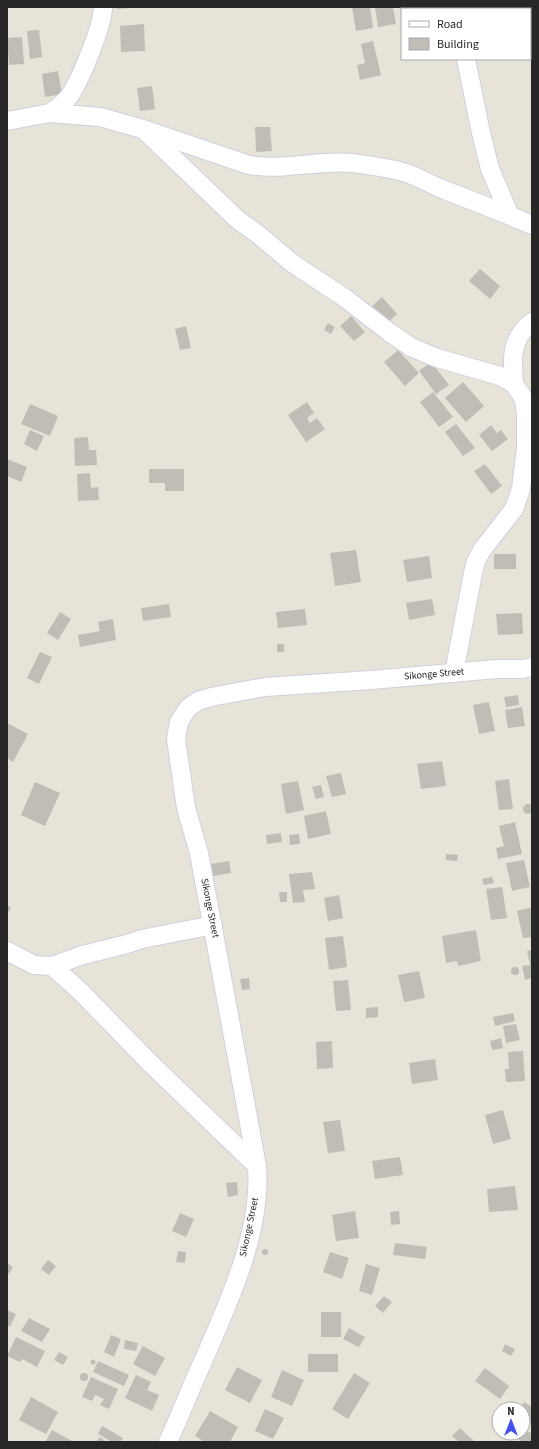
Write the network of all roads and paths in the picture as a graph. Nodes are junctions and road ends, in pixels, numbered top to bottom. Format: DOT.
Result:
graph roads {
  1 [pos="103,7"];
  2 [pos="466,60"];
  3 [pos="50,113"];
  4 [pos="7,121"];
  5 [pos="143,129"];
  6 [pos="510,216"];
  7 [pos="532,225"];
  8 [pos="532,322"];
  9 [pos="514,384"];
  10 [pos="532,667"];
  11 [pos="454,673"];
  12 [pos="213,925"];
  13 [pos="7,950"];
  14 [pos="52,966"];
  15 [pos="257,1166"];
  16 [pos="168,1442"];
  1 -- 3 [label="street"];
  2 -- 6 [label="street"];
  3 -- 4 [label="street"];
  3 -- 5 [label="street"];
  5 -- 6 [label="street"];
  5 -- 9 [label="street"];
  6 -- 7 [label="street"];
  8 -- 9 [label="street"];
  9 -- 11 [label="street"];
  10 -- 11 [label="street, Sikonge Street"];
  11 -- 12 [label="street, Sikonge Street"];
  12 -- 14 [label="street"];
  12 -- 15 [label="street, Sikonge Street"];
  13 -- 14 [label="street"];
  14 -- 15 [label="street"];
  15 -- 16 [label="street, Sikonge Street"];
}
